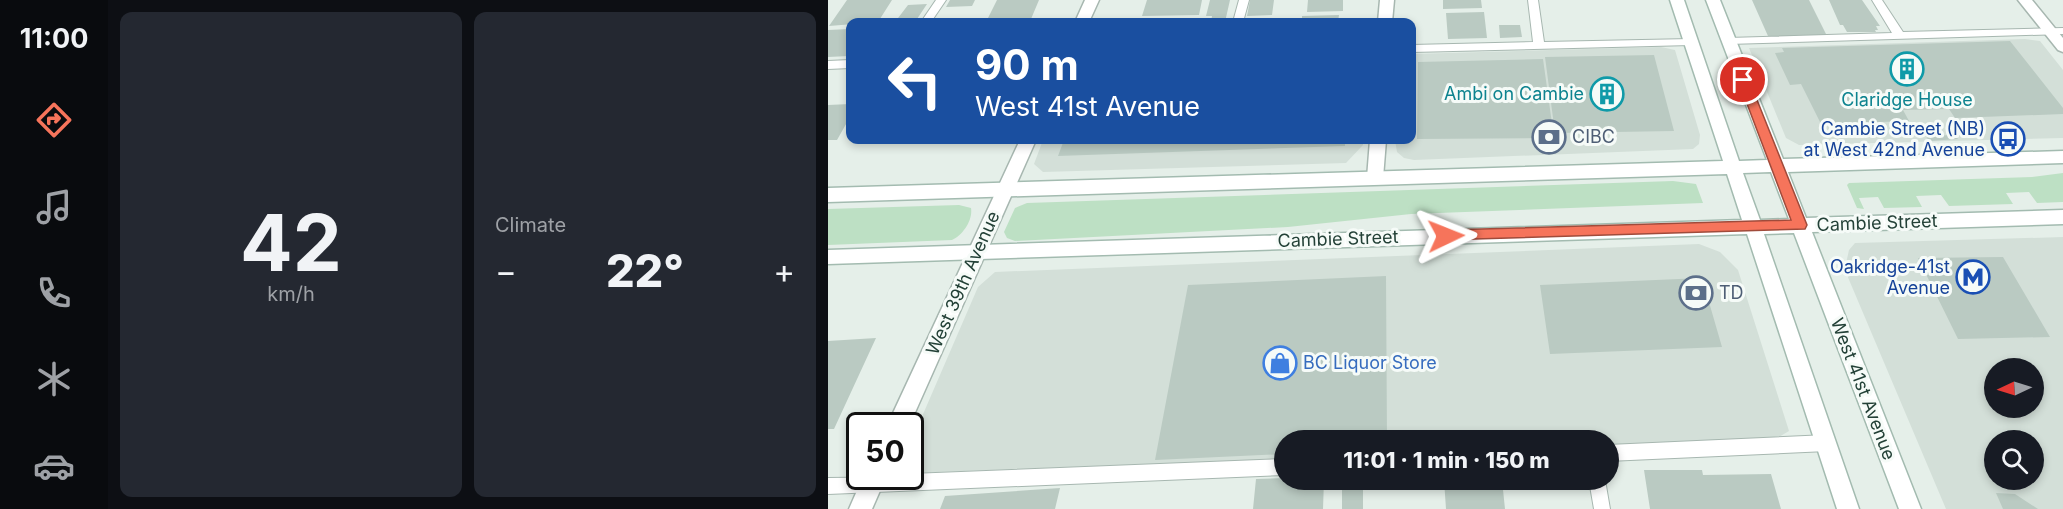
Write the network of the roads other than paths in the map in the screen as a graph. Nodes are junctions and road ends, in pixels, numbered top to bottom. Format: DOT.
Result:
graph roads {
  1 [pos="941,0"];
  2 [pos="1092,0"];
  3 [pos="1244,0"];
  4 [pos="1387,0"];
  5 [pos="1533,0"];
  6 [pos="1677,0"];
  7 [pos="1713,0"];
  8 [pos="1877,0"];
  9 [pos="2025,0"];
  10 [pos="930,18"];
  11 [pos="1084,18"];
  12 [pos="1239,18"];
  13 [pos="1385,18"];
  14 [pos="2056,31"];
  15 [pos="1899,35"];
  16 [pos="1728,41"];
  17 [pos="1690,42"];
  18 [pos="1539,46"];
  19 [pos="2063,47"];
  20 [pos="1416,49"];
  21 [pos="846,64"];
  22 [pos="828,65"];
  23 [pos="1026,144"];
  24 [pos="1378,144"];
  25 [pos="2063,157"];
  26 [pos="1777,166"];
  27 [pos="1733,167"];
  28 [pos="1375,178"];
  29 [pos="1004,189"];
  30 [pos="828,195"];
  31 [pos="2063,217"];
  32 [pos="1800,225"];
  33 [pos="1753,226"];
  34 [pos="978,251"];
  35 [pos="828,257"];
  36 [pos="904,412"];
  37 [pos="1827,443"];
  38 [pos="1619,452"];
  39 [pos="1274,467"];
  40 [pos="924,479"];
  41 [pos="846,484"];
  42 [pos="828,486"];
  43 [pos="869,490"];
  44 [pos="1599,490"];
  45 [pos="861,509"];
  46 [pos="1602,509"];
  47 [pos="1848,509"];
  48 [pos="1910,509"];
  1 -- 10 [label="lane"];
  2 -- 11 [label="main road"];
  3 -- 12 [label="lane"];
  4 -- 13 [label="main road"];
  5 -- 18 [label="lane"];
  6 -- 17 [label="main road"];
  7 -- 16 [label="main road, West 41st Avenue"];
  8 -- 15 [label="lane"];
  9 -- 14 [label="main road"];
  14 -- 15 [label="lane"];
  14 -- 19 [label="main road"];
  15 -- 16 [label="lane"];
  16 -- 26 [label="main road, West 41st Avenue"];
  17 -- 18 [label="lane"];
  17 -- 27 [label="main road"];
  18 -- 20 [label="lane"];
  21 -- 22 [label="lane"];
  23 -- 29 [label="main road, West 39th Avenue"];
  24 -- 28 [label="main road"];
  25 -- 26 [label="main road"];
  26 -- 27 [label="main road"];
  26 -- 32 [label="main road, West 41st Avenue"];
  27 -- 28 [label="main road"];
  27 -- 33 [label="main road"];
  28 -- 29 [label="main road"];
  29 -- 30 [label="main road"];
  29 -- 34 [label="main road, West 39th Avenue"];
  31 -- 32 [label="main road, Cambie Street"];
  32 -- 33 [label="main road, Cambie Street"];
  32 -- 48 [label="main road, West 41st Avenue"];
  33 -- 34 [label="main road, Cambie Street"];
  33 -- 37 [label="main road"];
  34 -- 35 [label="main road, Cambie Street"];
  34 -- 36 [label="main road, West 39th Avenue"];
  37 -- 38 [label="lane"];
  37 -- 47 [label="main road"];
  39 -- 40 [label="lane"];
  41 -- 42 [label="lane"];
  43 -- 45 [label="main road"];
  44 -- 46 [label="lane"];
}
